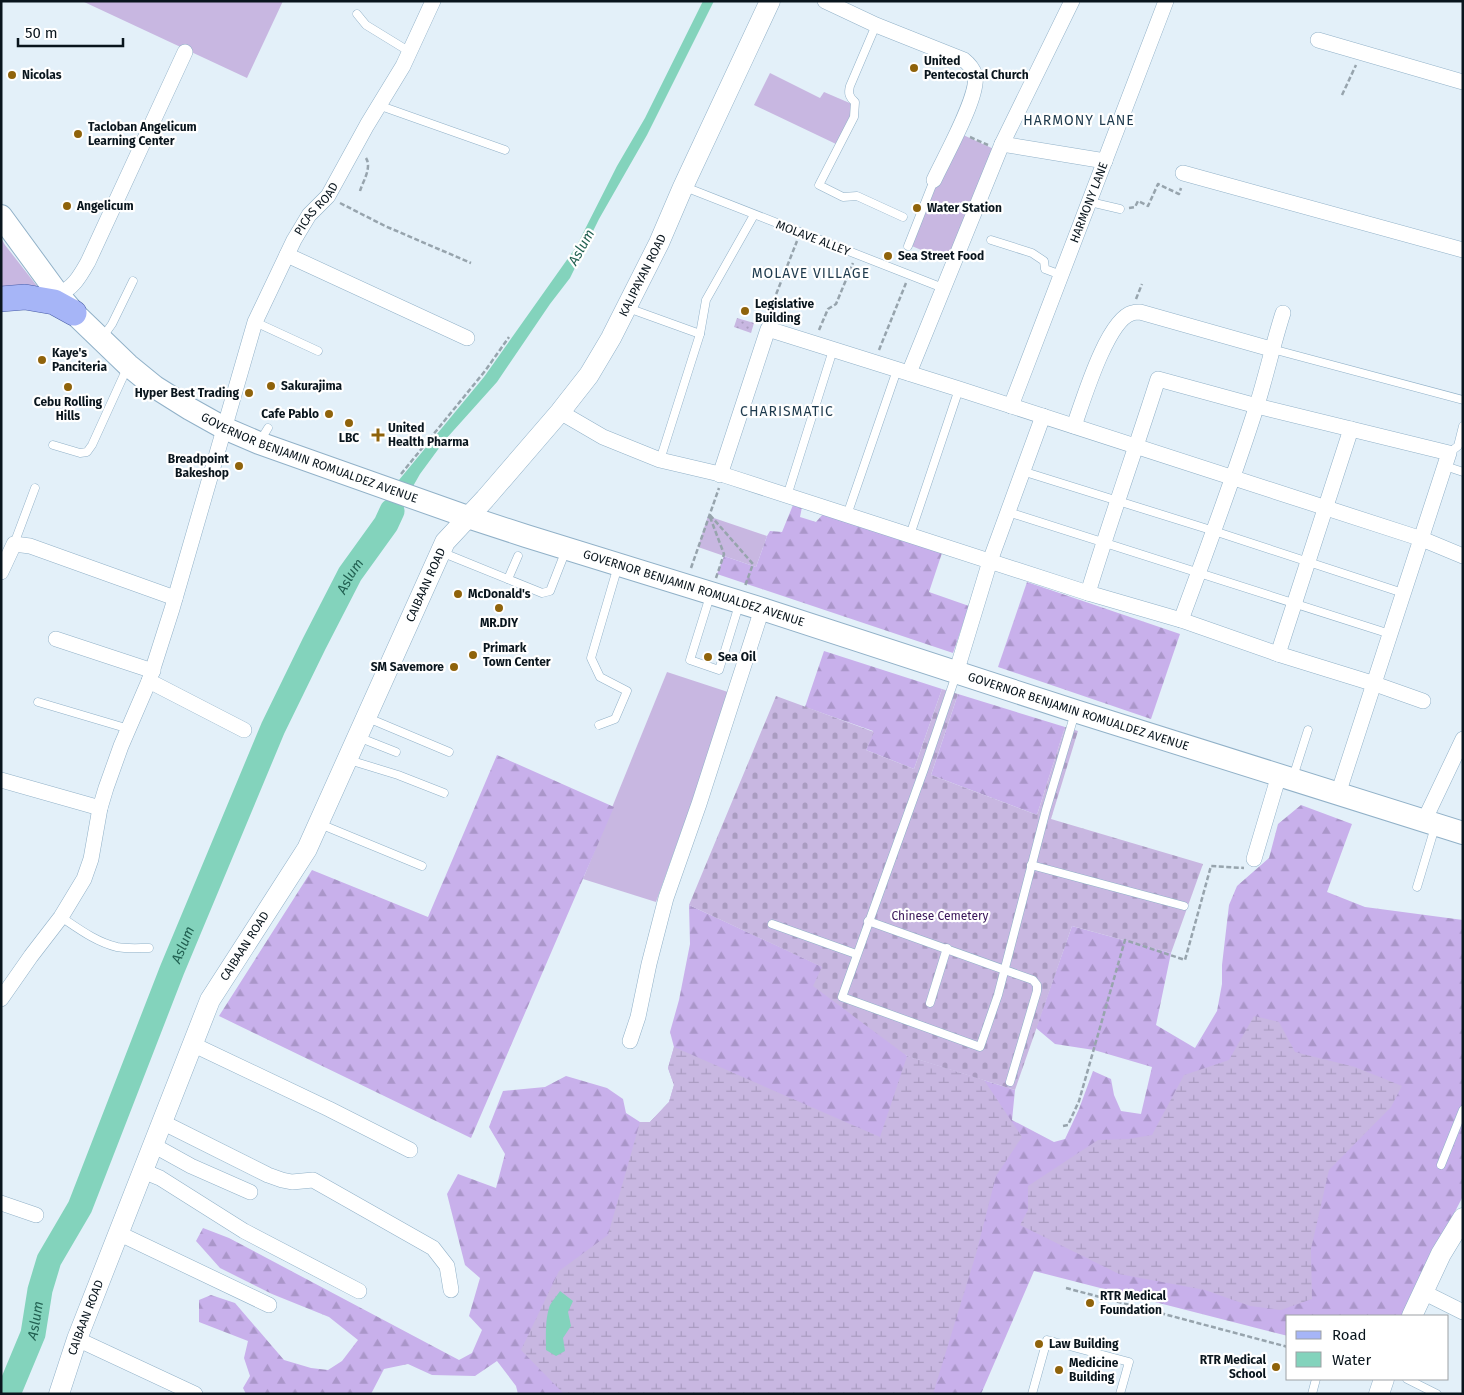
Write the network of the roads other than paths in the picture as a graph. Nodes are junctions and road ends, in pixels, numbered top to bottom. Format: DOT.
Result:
graph roads {
  1 [pos="770,1"];
  2 [pos="825,1"];
  3 [pos="1072,1"];
  4 [pos="1166,1"];
  5 [pos="432,2"];
  6 [pos="357,14"];
  7 [pos="876,24"];
  8 [pos="1318,40"];
  9 [pos="185,52"];
  10 [pos="410,52"];
  11 [pos="1463,82"];
  12 [pos="378,105"];
  13 [pos="1001,147"];
  14 [pos="505,150"];
  15 [pos="1105,161"];
  16 [pos="1184,174"];
  17 [pos="934,180"];
  18 [pos="683,186"];
  19 [pos="1090,202"];
  20 [pos="1120,209"];
  21 [pos="754,215"];
  22 [pos="1,216"];
  23 [pos="903,217"];
  24 [pos="991,240"];
  25 [pos="908,246"];
  26 [pos="1463,250"];
  27 [pos="286,254"];
  28 [pos="1061,275"];
  29 [pos="133,281"];
  30 [pos="943,288"];
  31 [pos="1,298"];
  32 [pos="66,304"];
  33 [pos="628,308"];
  34 [pos="1283,313"];
  35 [pos="255,322"];
  36 [pos="700,334"];
  37 [pos="467,338"];
  38 [pos="101,340"];
  39 [pos="1272,349"];
  40 [pos="833,350"];
  41 [pos="318,351"];
  42 [pos="128,365"];
  43 [pos="903,371"];
  44 [pos="959,389"];
  45 [pos="1463,400"];
  46 [pos="1011,406"];
  47 [pos="1257,406"];
  48 [pos="560,412"];
  49 [pos="1043,416"];
  50 [pos="1074,426"];
  51 [pos="1463,426"];
  52 [pos="224,428"];
  53 [pos="1351,429"];
  54 [pos="1462,435"];
  55 [pos="53,445"];
  56 [pos="1137,446"];
  57 [pos="1447,459"];
  58 [pos="660,460"];
  59 [pos="1022,471"];
  60 [pos="1463,472"];
  61 [pos="722,475"];
  62 [pos="1233,477"];
  63 [pos="35,488"];
  64 [pos="787,496"];
  65 [pos="1116,500"];
  66 [pos="1325,507"];
  67 [pos="1008,512"];
  68 [pos="847,515"];
  69 [pos="468,517"];
  70 [pos="1214,531"];
  71 [pos="910,535"];
  72 [pos="1422,539"];
  73 [pos="1104,542"];
  74 [pos="14,544"];
  75 [pos="567,548"];
  76 [pos="441,552"];
  77 [pos="518,556"];
  78 [pos="1463,556"];
  79 [pos="990,561"];
  80 [pos="1308,561"];
  81 [pos="619,564"];
  82 [pos="1,572"];
  83 [pos="1199,573"];
  84 [pos="508,579"];
  85 [pos="1088,593"];
  86 [pos="1403,593"];
  87 [pos="711,594"];
  88 [pos="175,598"];
  89 [pos="739,603"];
  90 [pos="1294,603"];
  91 [pos="762,609"];
  92 [pos="1181,620"];
  93 [pos="1390,634"];
  94 [pos="56,639"];
  95 [pos="1278,654"];
  96 [pos="956,673"];
  97 [pos="151,676"];
  98 [pos="1375,684"];
  99 [pos="1423,701"];
  100 [pos="38,702"];
  101 [pos="1075,711"];
  102 [pos="366,717"];
  103 [pos="599,725"];
  104 [pos="129,729"];
  105 [pos="244,730"];
  106 [pos="1308,730"];
  107 [pos="357,737"];
  108 [pos="1463,738"];
  109 [pos="396,752"];
  110 [pos="449,752"];
  111 [pos="347,759"];
  112 [pos="1286,777"];
  113 [pos="1,780"];
  114 [pos="444,793"];
  115 [pos="1338,794"];
  116 [pos="100,808"];
  117 [pos="1430,823"];
  118 [pos="319,824"];
  119 [pos="1463,833"];
  120 [pos="1254,859"];
  121 [pos="1031,865"];
  122 [pos="422,866"];
  123 [pos="1418,887"];
  124 [pos="1184,906"];
  125 [pos="61,917"];
  126 [pos="868,921"];
  127 [pos="772,924"];
  128 [pos="149,948"];
  129 [pos="947,948"];
  130 [pos="856,954"];
  131 [pos="1004,970"];
  132 [pos="1,999"];
  133 [pos="930,1003"];
  134 [pos="630,1041"];
  135 [pos="192,1044"];
  136 [pos="1010,1082"];
  137 [pos="1463,1110"];
  138 [pos="162,1122"];
  139 [pos="153,1145"];
  140 [pos="410,1150"];
  141 [pos="1440,1165"];
  142 [pos="142,1171"];
  143 [pos="250,1192"];
  144 [pos="1,1203"];
  145 [pos="36,1215"];
  146 [pos="1463,1218"];
  147 [pos="118,1233"];
  148 [pos="451,1290"];
  149 [pos="359,1291"];
  150 [pos="1423,1292"];
  151 [pos="269,1305"];
  152 [pos="1463,1312"];
  153 [pos="1412,1315"];
  154 [pos="77,1339"];
  155 [pos="1316,1380"];
  156 [pos="1384,1380"];
  157 [pos="1409,1380"];
  158 [pos="59,1394"];
  159 [pos="195,1394"];
  160 [pos="1032,1394"];
  161 [pos="1120,1394"];
  162 [pos="1312,1394"];
  163 [pos="1379,1394"];
  164 [pos="1437,1394"];
  1 -- 18 [label="street, KALIPAYAN ROAD"];
  2 -- 7 [label="street"];
  3 -- 13 [label="street"];
  4 -- 15 [label="street, HARMONY LANE"];
  5 -- 10 [label="street, PICAS ROAD"];
  6 -- 10 [label="lane"];
  7 -- 17 [label="street"];
  7 -- 23 [label="lane"];
  8 -- 11 [label="street"];
  9 -- 32 [label="street"];
  10 -- 12 [label="street, PICAS ROAD"];
  12 -- 14 [label="lane"];
  12 -- 27 [label="street, PICAS ROAD"];
  13 -- 15 [label="street"];
  13 -- 30 [label="street"];
  15 -- 19 [label="street, HARMONY LANE"];
  16 -- 26 [label="street"];
  17 -- 25 [label="lane"];
  18 -- 21 [label="lane, MOLAVE ALLEY"];
  18 -- 33 [label="street, KALIPAYAN ROAD"];
  19 -- 20 [label="lane"];
  19 -- 28 [label="street, HARMONY LANE"];
  21 -- 30 [label="lane, MOLAVE ALLEY"];
  21 -- 36 [label="lane"];
  22 -- 32 [label="main road, GOVERNOR BENJAMIN ROMUALDEZ AVENUE"];
  24 -- 28 [label="lane"];
  27 -- 35 [label="street, PICAS ROAD"];
  27 -- 37 [label="street"];
  28 -- 46 [label="street, HARMONY LANE"];
  29 -- 38 [label="lane"];
  30 -- 43 [label="street"];
  31 -- 32 [label="main road"];
  32 -- 38 [label="main road, GOVERNOR BENJAMIN ROMUALDEZ AVENUE"];
  33 -- 36 [label="lane"];
  33 -- 48 [label="street, KALIPAYAN ROAD"];
  34 -- 39 [label="street"];
  35 -- 41 [label="lane"];
  35 -- 52 [label="street, PICAS ROAD"];
  36 -- 58 [label="lane"];
  38 -- 42 [label="main road, GOVERNOR BENJAMIN ROMUALDEZ AVENUE"];
  39 -- 45 [label="lane"];
  39 -- 47 [label="street"];
  39 -- 50 [label="street"];
  40 -- 43 [label="street"];
  40 -- 61 [label="street"];
  40 -- 64 [label="lane"];
  42 -- 52 [label="main road, GOVERNOR BENJAMIN ROMUALDEZ AVENUE"];
  42 -- 55 [label="lane"];
  43 -- 44 [label="street"];
  43 -- 68 [label="lane"];
  44 -- 46 [label="street"];
  44 -- 71 [label="lane"];
  46 -- 49 [label="street"];
  47 -- 53 [label="street"];
  47 -- 56 [label="street"];
  47 -- 62 [label="street"];
  48 -- 58 [label="street"];
  48 -- 69 [label="street, KALIPAYAN ROAD"];
  49 -- 50 [label="street"];
  49 -- 59 [label="street"];
  50 -- 56 [label="street"];
  51 -- 54 [label="lane"];
  52 -- 69 [label="main road, GOVERNOR BENJAMIN ROMUALDEZ AVENUE"];
  52 -- 88 [label="street, PICAS ROAD"];
  53 -- 57 [label="street"];
  53 -- 66 [label="street"];
  54 -- 57 [label="lane"];
  56 -- 62 [label="street"];
  56 -- 65 [label="street"];
  57 -- 60 [label="lane"];
  57 -- 72 [label="street"];
  58 -- 61 [label="street"];
  59 -- 65 [label="lane"];
  59 -- 67 [label="street"];
  61 -- 64 [label="street"];
  62 -- 66 [label="street"];
  62 -- 70 [label="street"];
  63 -- 74 [label="lane"];
  64 -- 68 [label="street"];
  65 -- 70 [label="lane"];
  65 -- 73 [label="street"];
  66 -- 72 [label="street"];
  66 -- 80 [label="street"];
  67 -- 73 [label="lane"];
  67 -- 79 [label="street"];
  68 -- 71 [label="street"];
  69 -- 75 [label="main road, GOVERNOR BENJAMIN ROMUALDEZ AVENUE"];
  69 -- 76 [label="street, CAIBAAN ROAD"];
  70 -- 80 [label="lane"];
  70 -- 83 [label="street"];
  71 -- 79 [label="street"];
  72 -- 78 [label="street"];
  72 -- 86 [label="street"];
  73 -- 83 [label="lane"];
  73 -- 85 [label="street"];
  74 -- 82 [label="street"];
  74 -- 88 [label="street"];
  75 -- 81 [label="main road, GOVERNOR BENJAMIN ROMUALDEZ AVENUE"];
  75 -- 84 [label="lane"];
  76 -- 84 [label="lane"];
  76 -- 102 [label="street, CAIBAAN ROAD"];
  77 -- 84 [label="lane"];
  79 -- 85 [label="street"];
  79 -- 96 [label="street"];
  80 -- 86 [label="lane"];
  80 -- 90 [label="street"];
  81 -- 87 [label="main road, GOVERNOR BENJAMIN ROMUALDEZ AVENUE"];
  81 -- 103 [label="lane"];
  83 -- 90 [label="lane"];
  83 -- 92 [label="street"];
  85 -- 92 [label="street"];
  86 -- 93 [label="street"];
  87 -- 89 [label="main road, GOVERNOR BENJAMIN ROMUALDEZ AVENUE"];
  87 -- 89 [label="lane"];
  88 -- 97 [label="street, PICAS ROAD"];
  89 -- 91 [label="main road, GOVERNOR BENJAMIN ROMUALDEZ AVENUE"];
  90 -- 93 [label="lane"];
  90 -- 95 [label="street"];
  91 -- 96 [label="main road, GOVERNOR BENJAMIN ROMUALDEZ AVENUE"];
  91 -- 134 [label="street"];
  92 -- 95 [label="street"];
  93 -- 98 [label="street"];
  94 -- 97 [label="street"];
  95 -- 98 [label="street"];
  96 -- 101 [label="main road, GOVERNOR BENJAMIN ROMUALDEZ AVENUE"];
  96 -- 126 [label="lane"];
  97 -- 104 [label="street, PICAS ROAD"];
  97 -- 105 [label="street"];
  98 -- 99 [label="street"];
  98 -- 115 [label="street"];
  100 -- 104 [label="lane"];
  101 -- 112 [label="main road, GOVERNOR BENJAMIN ROMUALDEZ AVENUE"];
  101 -- 121 [label="lane"];
  102 -- 107 [label="street, CAIBAAN ROAD"];
  102 -- 110 [label="lane"];
  104 -- 116 [label="street, PICAS ROAD"];
  106 -- 112 [label="lane"];
  107 -- 109 [label="lane"];
  107 -- 111 [label="street, CAIBAAN ROAD"];
  108 -- 117 [label="street"];
  111 -- 114 [label="lane"];
  111 -- 118 [label="street, CAIBAAN ROAD"];
  112 -- 115 [label="main road, GOVERNOR BENJAMIN ROMUALDEZ AVENUE"];
  112 -- 120 [label="street"];
  113 -- 116 [label="street"];
  115 -- 117 [label="main road, GOVERNOR BENJAMIN ROMUALDEZ AVENUE"];
  116 -- 125 [label="street, PICAS ROAD"];
  117 -- 119 [label="main road, GOVERNOR BENJAMIN ROMUALDEZ AVENUE"];
  117 -- 123 [label="lane"];
  118 -- 122 [label="lane"];
  118 -- 135 [label="street, CAIBAAN ROAD"];
  121 -- 124 [label="lane"];
  121 -- 131 [label="lane"];
  125 -- 128 [label="lane"];
  125 -- 132 [label="street, PICAS ROAD"];
  126 -- 129 [label="lane"];
  126 -- 130 [label="lane"];
  127 -- 130 [label="lane"];
  129 -- 131 [label="lane"];
  129 -- 133 [label="lane"];
  130 -- 131 [label="lane"];
  131 -- 136 [label="lane"];
  135 -- 138 [label="street, CAIBAAN ROAD"];
  135 -- 140 [label="street"];
  137 -- 141 [label="lane"];
  138 -- 139 [label="street, CAIBAAN ROAD"];
  138 -- 148 [label="street"];
  139 -- 142 [label="street, CAIBAAN ROAD"];
  139 -- 143 [label="street"];
  142 -- 147 [label="street, CAIBAAN ROAD"];
  142 -- 149 [label="street"];
  144 -- 145 [label="street"];
  146 -- 150 [label="street"];
  147 -- 151 [label="street"];
  147 -- 154 [label="street, CAIBAAN ROAD"];
  150 -- 152 [label="street"];
  150 -- 153 [label="street"];
  154 -- 158 [label="street, CAIBAAN ROAD"];
  154 -- 159 [label="street"];
  155 -- 162 [label="lane"];
  156 -- 163 [label="street"];
  157 -- 164 [label="lane"];
  160 -- 161 [label="lane"];
}
